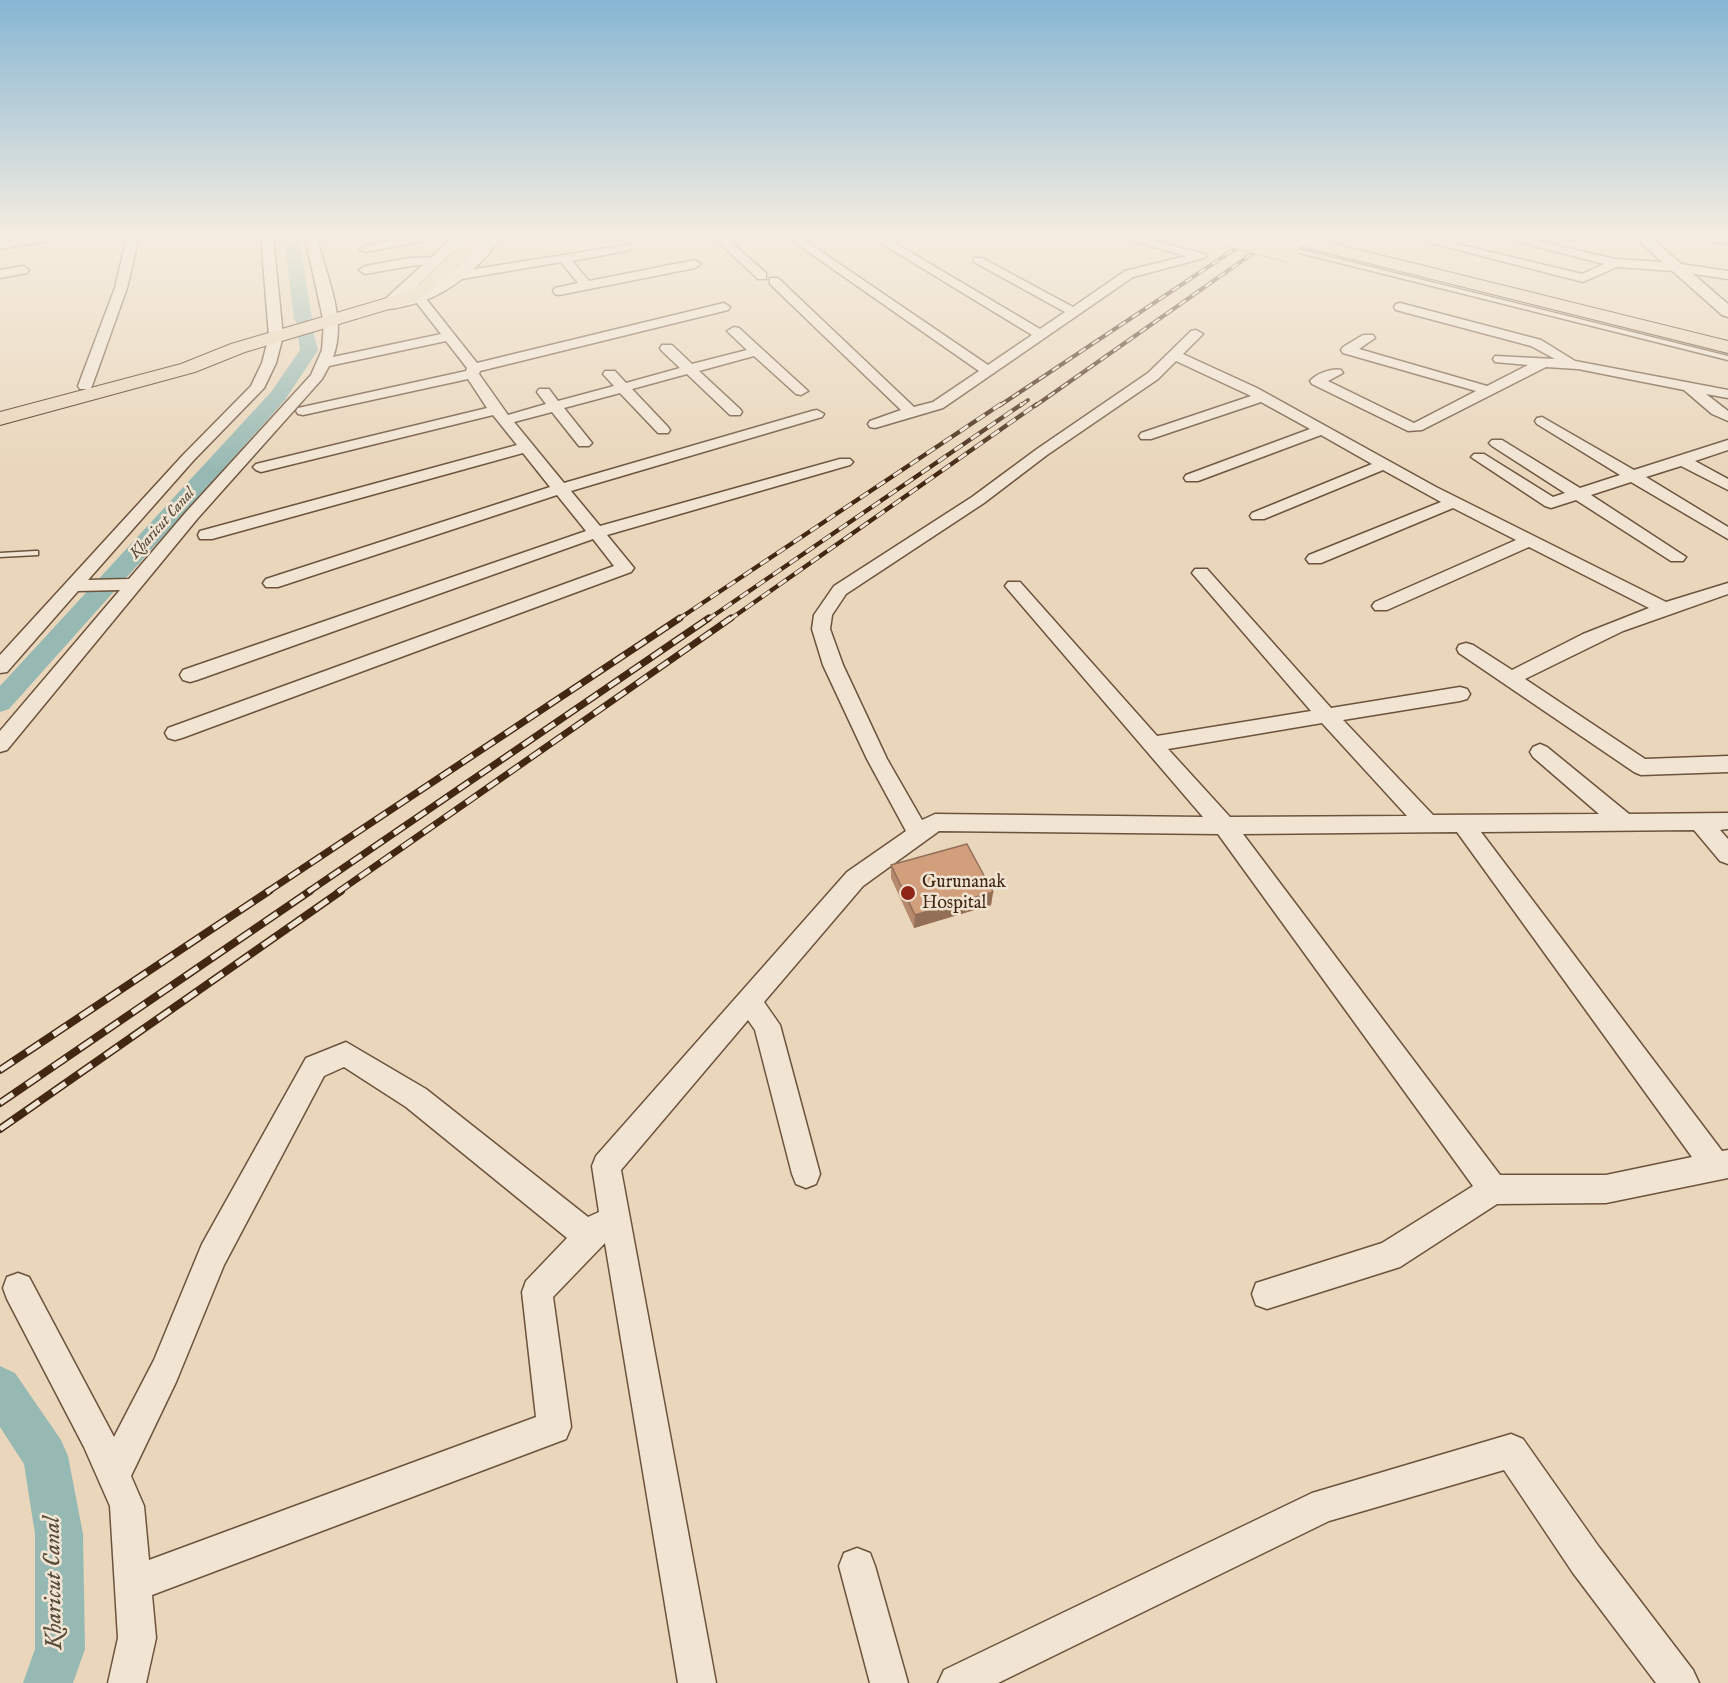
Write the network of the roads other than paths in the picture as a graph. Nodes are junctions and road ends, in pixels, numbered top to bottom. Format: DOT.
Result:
graph roads {
  1 [pos="111,316"];
  2 [pos="274,316"];
  3 [pos="328,316"];
  4 [pos="348,316"];
  5 [pos="433,316"];
  6 [pos="691,316"];
  7 [pos="808,316"];
  8 [pos="907,316"];
  9 [pos="1008,316"];
  10 [pos="1069,316"];
  11 [pos="1432,316"];
  12 [pos="1554,316"];
  13 [pos="1565,316"];
  14 [pos="1583,316"];
  15 [pos="1594,316"];
  16 [pos="329,321"];
  17 [pos="734,331"];
  18 [pos="1196,334"];
  19 [pos="1041,335"];
  20 [pos="276,336"];
  21 [pos="447,336"];
  22 [pos="1368,338"];
  23 [pos="1728,347"];
  24 [pos="238,348"];
  25 [pos="667,348"];
  26 [pos="757,351"];
  27 [pos="1728,351"];
  28 [pos="1175,355"];
  29 [pos="1728,358"];
  30 [pos="1500,359"];
  31 [pos="1545,362"];
  32 [pos="323,363"];
  33 [pos="1728,363"];
  34 [pos="1578,366"];
  35 [pos="689,369"];
  36 [pos="473,371"];
  37 [pos="988,371"];
  38 [pos="1336,373"];
  39 [pos="610,374"];
  40 [pos="85,386"];
  41 [pos="1688,386"];
  42 [pos="623,387"];
  43 [pos="801,391"];
  44 [pos="1490,391"];
  45 [pos="544,392"];
  46 [pos="1728,394"];
  47 [pos="1263,397"];
  48 [pos="554,406"];
  49 [pos="0,408"];
  50 [pos="303,411"];
  51 [pos="735,412"];
  52 [pos="911,412"];
  53 [pos="817,414"];
  54 [pos="500,415"];
  55 [pos="1728,417"];
  56 [pos="0,419"];
  57 [pos="1542,421"];
  58 [pos="875,424"];
  59 [pos="663,430"];
  60 [pos="1321,430"];
  61 [pos="1146,436"];
  62 [pos="1497,442"];
  63 [pos="584,443"];
  64 [pos="1728,445"];
  65 [pos="526,447"];
  66 [pos="1479,457"];
  67 [pos="1682,460"];
  68 [pos="845,462"];
  69 [pos="1383,465"];
  70 [pos="261,467"];
  71 [pos="1632,476"];
  72 [pos="1192,478"];
  73 [pos="1728,485"];
  74 [pos="560,489"];
  75 [pos="1578,494"];
  76 [pos="1454,502"];
  77 [pos="1551,503"];
  78 [pos="1527,510"];
  79 [pos="1257,516"];
  80 [pos="595,533"];
  81 [pos="1728,534"];
  82 [pos="206,535"];
  83 [pos="1530,540"];
  84 [pos="34,553"];
  85 [pos="0,555"];
  86 [pos="1677,557"];
  87 [pos="1315,559"];
  88 [pos="1201,573"];
  89 [pos="272,583"];
  90 [pos="135,584"];
  91 [pos="73,586"];
  92 [pos="1014,586"];
  93 [pos="1728,588"];
  94 [pos="1381,606"];
  95 [pos="1663,608"];
  96 [pos="1466,649"];
  97 [pos="0,667"];
  98 [pos="190,675"];
  99 [pos="1511,679"];
  100 [pos="1460,694"];
  101 [pos="1326,715"];
  102 [pos="175,734"];
  103 [pos="1152,744"];
  104 [pos="0,745"];
  105 [pos="1540,752"];
  106 [pos="1728,764"];
  107 [pos="1700,821"];
  108 [pos="1728,821"];
  109 [pos="1624,822"];
  110 [pos="1463,824"];
  111 [pos="1224,825"];
  112 [pos="1428,825"];
  113 [pos="919,834"];
  114 [pos="1728,855"];
  115 [pos="749,1001"];
  116 [pos="1722,1165"];
  117 [pos="806,1174"];
  118 [pos="1493,1190"];
  119 [pos="614,1212"];
  120 [pos="589,1237"];
  121 [pos="18,1288"];
  122 [pos="1267,1294"];
  123 [pos="113,1476"];
  124 [pos="857,1566"];
  125 [pos="133,1584"];
  126 [pos="127,1683"];
  127 [pos="697,1683"];
  128 [pos="889,1683"];
  129 [pos="957,1683"];
  130 [pos="1680,1683"];
  1 -- 40 [label="street"];
  2 -- 20 [label="street"];
  3 -- 16 [label="street"];
  4 -- 16 [label="main road"];
  5 -- 21 [label="street"];
  6 -- 36 [label="street"];
  7 -- 52 [label="street"];
  8 -- 37 [label="street"];
  9 -- 19 [label="street"];
  10 -- 19 [label="street"];
  11 -- 34 [label="street"];
  12 -- 33 [label="main road"];
  13 -- 29 [label="lane"];
  14 -- 27 [label="lane"];
  15 -- 23 [label="main road"];
  16 -- 20 [label="main road"];
  16 -- 32 [label="street"];
  17 -- 26 [label="street"];
  18 -- 28 [label="street"];
  19 -- 37 [label="street"];
  20 -- 24 [label="main road"];
  20 -- 91 [label="street"];
  21 -- 32 [label="street"];
  21 -- 36 [label="street"];
  22 -- 44 [label="street"];
  24 -- 40 [label="main road"];
  24 -- 56 [label="main road"];
  25 -- 35 [label="street"];
  26 -- 35 [label="street"];
  26 -- 43 [label="street"];
  28 -- 47 [label="street"];
  28 -- 113 [label="street"];
  30 -- 31 [label="street"];
  31 -- 34 [label="street"];
  31 -- 44 [label="street"];
  32 -- 90 [label="street"];
  34 -- 41 [label="street"];
  35 -- 42 [label="street"];
  35 -- 51 [label="street"];
  36 -- 50 [label="street"];
  36 -- 54 [label="street"];
  37 -- 52 [label="street"];
  38 -- 44 [label="street"];
  39 -- 42 [label="street"];
  40 -- 49 [label="main road"];
  41 -- 46 [label="street"];
  41 -- 55 [label="street"];
  42 -- 48 [label="street"];
  42 -- 59 [label="street"];
  45 -- 48 [label="street"];
  47 -- 60 [label="street"];
  47 -- 61 [label="street"];
  48 -- 54 [label="street"];
  48 -- 63 [label="street"];
  52 -- 58 [label="street"];
  53 -- 74 [label="street"];
  54 -- 65 [label="street"];
  54 -- 70 [label="street"];
  57 -- 71 [label="street"];
  60 -- 69 [label="street"];
  60 -- 72 [label="street"];
  62 -- 75 [label="street"];
  64 -- 67 [label="street"];
  65 -- 74 [label="street"];
  65 -- 82 [label="street"];
  66 -- 77 [label="street"];
  67 -- 71 [label="street"];
  67 -- 73 [label="street"];
  68 -- 80 [label="street"];
  69 -- 76 [label="street"];
  69 -- 79 [label="street"];
  71 -- 75 [label="street"];
  71 -- 81 [label="street"];
  74 -- 80 [label="street"];
  74 -- 89 [label="street"];
  75 -- 77 [label="street"];
  75 -- 86 [label="street"];
  76 -- 83 [label="street"];
  76 -- 87 [label="street"];
  77 -- 78 [label="street"];
  80 -- 98 [label="street"];
  80 -- 102 [label="street"];
  83 -- 94 [label="street"];
  83 -- 95 [label="street"];
  84 -- 85 [label="lane"];
  88 -- 101 [label="street"];
  90 -- 91 [label="street"];
  90 -- 104 [label="street"];
  91 -- 97 [label="street"];
  92 -- 103 [label="street"];
  93 -- 95 [label="street"];
  95 -- 99 [label="street"];
  96 -- 99 [label="street"];
  99 -- 106 [label="street"];
  100 -- 101 [label="street"];
  101 -- 103 [label="street"];
  101 -- 112 [label="street"];
  103 -- 111 [label="street"];
  105 -- 109 [label="street"];
  107 -- 108 [label="street"];
  107 -- 109 [label="street"];
  107 -- 114 [label="street"];
  109 -- 110 [label="street"];
  110 -- 112 [label="street"];
  110 -- 116 [label="street"];
  111 -- 112 [label="street"];
  111 -- 113 [label="street"];
  111 -- 118 [label="street"];
  113 -- 115 [label="street"];
  115 -- 117 [label="street"];
  115 -- 119 [label="street"];
  116 -- 118 [label="street"];
  118 -- 122 [label="street"];
  119 -- 120 [label="street"];
  119 -- 127 [label="street"];
  120 -- 123 [label="street"];
  120 -- 125 [label="street"];
  121 -- 123 [label="street"];
  123 -- 125 [label="street"];
  124 -- 128 [label="street"];
  125 -- 126 [label="street"];
  129 -- 130 [label="street"];
}
